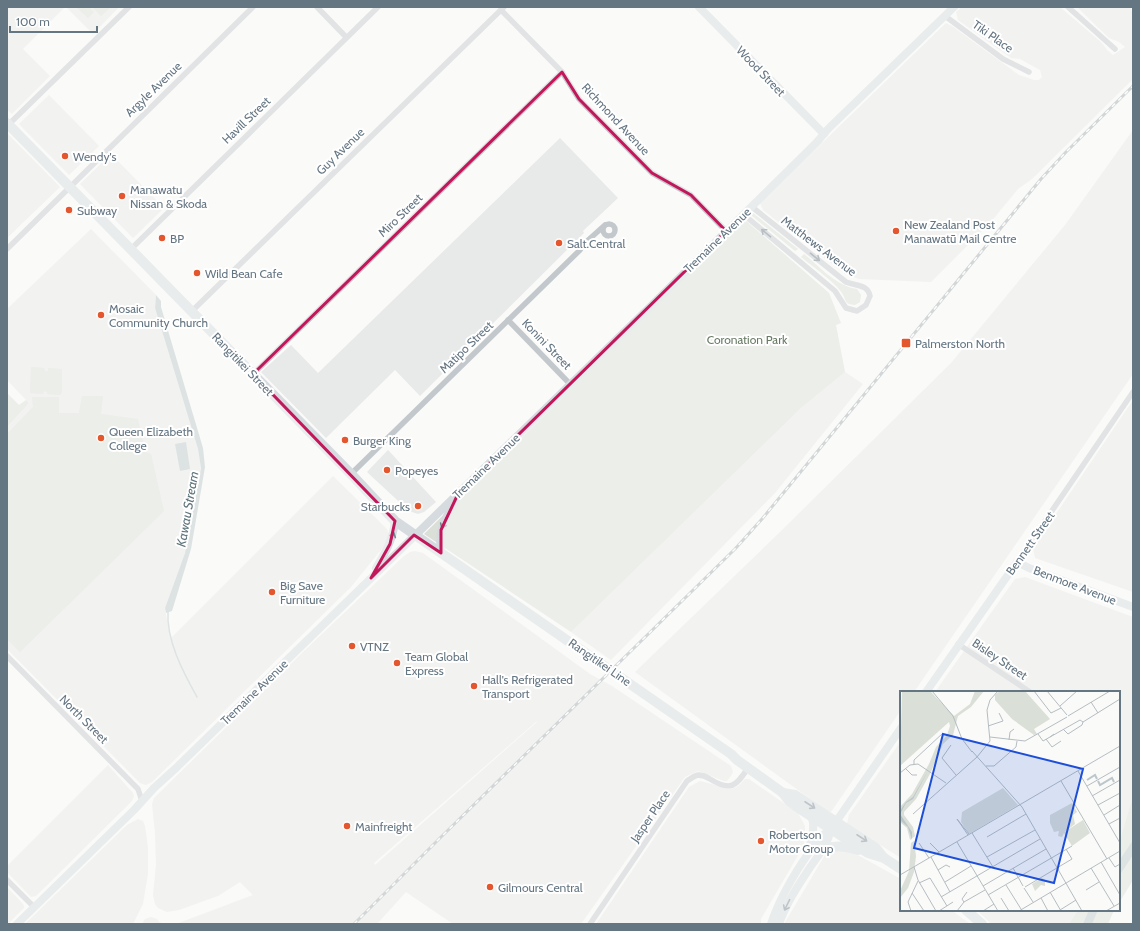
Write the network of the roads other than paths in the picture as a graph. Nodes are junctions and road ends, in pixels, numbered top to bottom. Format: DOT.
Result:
graph roads {
  1 [pos="129,7"];
  2 [pos="253,7"];
  3 [pos="316,7"];
  4 [pos="378,7"];
  5 [pos="699,7"];
  6 [pos="954,7"];
  7 [pos="1068,7"];
  8 [pos="502,8"];
  9 [pos="945,16"];
  10 [pos="346,37"];
  11 [pos="1115,49"];
  12 [pos="562,72"];
  13 [pos="1029,72"];
  14 [pos="8,124"];
  15 [pos="824,134"];
  16 [pos="70,187"];
  17 [pos="752,207"];
  18 [pos="744,214"];
  19 [pos="605,225"];
  20 [pos="726,231"];
  21 [pos="603,232"];
  22 [pos="594,234"];
  23 [pos="7,248"];
  24 [pos="131,249"];
  25 [pos="192,311"];
  26 [pos="508,320"];
  27 [pos="253,374"];
  28 [pos="570,384"];
  29 [pos="1133,392"];
  30 [pos="351,474"];
  31 [pos="458,494"];
  32 [pos="395,522"];
  33 [pos="414,535"];
  34 [pos="441,553"];
  35 [pos="1017,562"];
  36 [pos="370,578"];
  37 [pos="1133,607"];
  38 [pos="958,644"];
  39 [pos="7,656"];
  40 [pos="927,691"];
  41 [pos="1028,691"];
  42 [pos="900,729"];
  43 [pos="748,768"];
  44 [pos="783,793"];
  45 [pos="142,801"];
  46 [pos="812,818"];
  47 [pos="834,825"];
  48 [pos="823,849"];
  49 [pos="868,853"];
  50 [pos="884,858"];
  51 [pos="801,863"];
  52 [pos="900,868"];
  53 [pos="7,880"];
  54 [pos="789,883"];
  55 [pos="796,888"];
  56 [pos="34,907"];
  57 [pos="967,911"];
  58 [pos="17,924"];
  59 [pos="590,924"];
  60 [pos="771,924"];
  61 [pos="780,924"];
  62 [pos="982,924"];
  1 -- 14 [label="street"];
  2 -- 16 [label="street, Argyle Avenue"];
  3 -- 10 [label="street"];
  4 -- 10 [label="street, Havill Street"];
  5 -- 15 [label="main road, Wood Street"];
  6 -- 9 [label="main road, Tremaine Avenue"];
  7 -- 11 [label="street"];
  8 -- 12 [label="street, Richmond Avenue"];
  8 -- 25 [label="street, Guy Avenue"];
  9 -- 13 [label="street, Tiki Place"];
  9 -- 15 [label="main road, Tremaine Avenue"];
  10 -- 24 [label="street, Havill Street"];
  12 -- 20 [label="street, Richmond Avenue"];
  12 -- 27 [label="street, Miro Street"];
  14 -- 16 [label="highway, Rangitikei Street"];
  15 -- 17 [label="main road, Tremaine Avenue"];
  16 -- 23 [label="street, Argyle Avenue"];
  16 -- 24 [label="highway, Rangitikei Street"];
  17 -- 18 [label="main road, Tremaine Avenue"];
  17 -- 18 [label="street, Matthews Avenue, one-way"];
  18 -- 20 [label="main road, Tremaine Avenue"];
  19 -- 21 [label="street"];
  19 -- 21 [label="street"];
  19 -- 22 [label="street, Matipo Street"];
  20 -- 28 [label="main road, Tremaine Avenue"];
  21 -- 22 [label="street"];
  22 -- 26 [label="street, Matipo Street"];
  24 -- 25 [label="highway, Rangitikei Street"];
  25 -- 27 [label="highway, Rangitikei Street"];
  26 -- 28 [label="street, Konini Street"];
  26 -- 30 [label="street, Matipo Street"];
  27 -- 30 [label="highway, Rangitikei Street"];
  28 -- 31 [label="main road, Tremaine Avenue"];
  29 -- 35 [label="street, Bennett Street"];
  30 -- 32 [label="highway, Rangitikei Street"];
  31 -- 33 [label="main road, Tremaine Avenue"];
  31 -- 34 [label="main road, one-way"];
  32 -- 33 [label="highway, Rangitikei Street"];
  36 -- 32 [label="main road, one-way"];
  33 -- 34 [label="highway, Rangitikei Line"];
  33 -- 36 [label="main road, Tremaine Avenue"];
  34 -- 43 [label="highway, Rangitikei Line"];
  35 -- 37 [label="main road, Benmore Avenue"];
  35 -- 38 [label="main road, Bennett Street"];
  36 -- 45 [label="main road, Tremaine Avenue"];
  38 -- 40 [label="main road, Bennett Street"];
  38 -- 41 [label="street, Bisley Street"];
  39 -- 45 [label="street, North Street"];
  42 -- 47 [label="main road"];
  43 -- 44 [label="highway, Rangitikei Line"];
  43 -- 59 [label="street, Jasper Place"];
  44 -- 46 [label="highway, Rangitikei Line"];
  44 -- 47 [label="highway, Rangitikei Line, one-way"];
  45 -- 56 [label="main road, Tremaine Avenue"];
  46 -- 47 [label="highway, Rangitikei Line"];
  46 -- 51 [label="main road"];
  47 -- 48 [label="main road"];
  47 -- 49 [label="highway, Rangitikei Line"];
  47 -- 50 [label="highway, Rangitikei Line, one-way"];
  47 -- 51 [label="main road"];
  48 -- 49 [label="highway"];
  48 -- 55 [label="main road"];
  49 -- 50 [label="highway, Rangitikei Line"];
  50 -- 52 [label="highway, Rangitikei Line"];
  51 -- 54 [label="main road"];
  53 -- 56 [label="street"];
  54 -- 55 [label="main road"];
  54 -- 60 [label="main road"];
  55 -- 61 [label="main road, one-way"];
  56 -- 58 [label="main road, Tremaine Avenue"];
  57 -- 62 [label="highway"];
}
